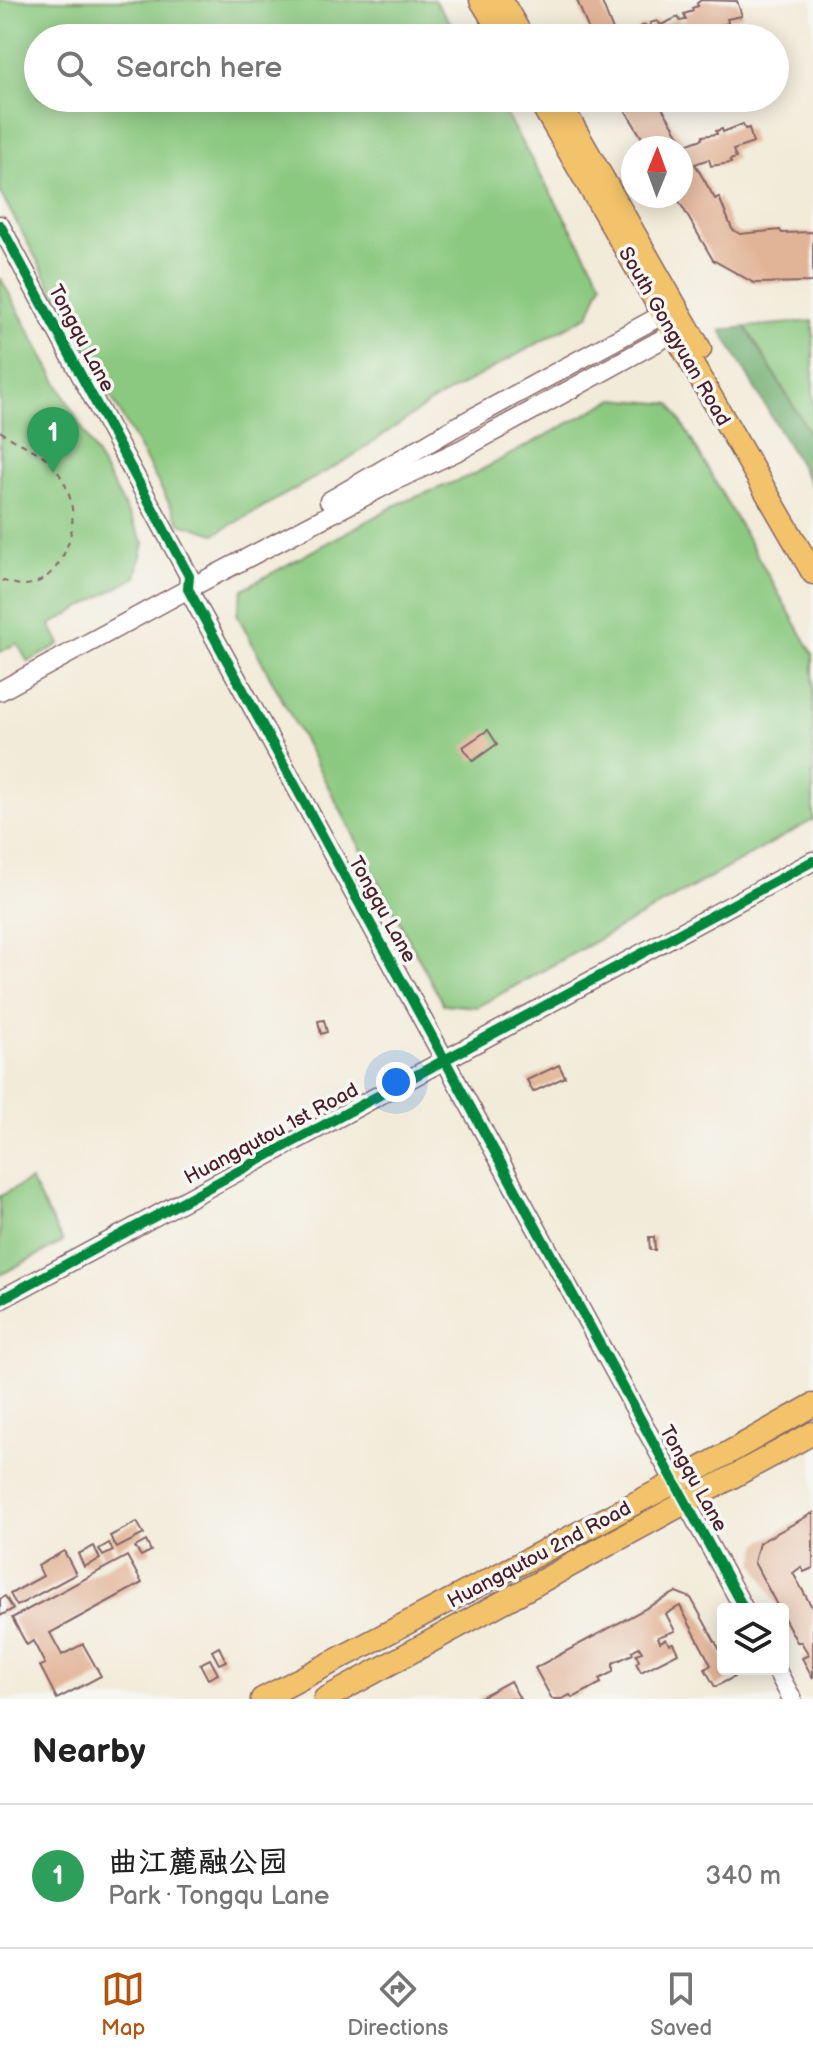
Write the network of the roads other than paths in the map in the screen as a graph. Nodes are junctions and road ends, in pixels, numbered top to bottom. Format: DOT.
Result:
graph roads {
  1 [pos="481,0"];
  2 [pos="501,0"];
  3 [pos="496,24"];
  4 [pos="515,24"];
  5 [pos="547,112"];
  6 [pos="564,112"];
  7 [pos="0,225"];
  8 [pos="674,320"];
  9 [pos="813,544"];
  10 [pos="813,573"];
  11 [pos="189,582"];
  12 [pos="0,678"];
  13 [pos="0,691"];
  14 [pos="813,861"];
  15 [pos="445,1060"];
  16 [pos="0,1300"];
  17 [pos="813,1405"];
  18 [pos="813,1433"];
  19 [pos="675,1482"];
  20 [pos="686,1502"];
  21 [pos="741,1603"];
  22 [pos="779,1675"];
  23 [pos="262,1699"];
  24 [pos="325,1699"];
  25 [pos="792,1699"];
  1 -- 3 [label="main road"];
  2 -- 4 [label="main road"];
  5 -- 8 [label="main road, South Gongyuan Road"];
  6 -- 8 [label="main road, South Gongyuan Road"];
  7 -- 11 [label="street, Tongqu Lane"];
  8 -- 9 [label="main road, South Gongyuan Road"];
  8 -- 10 [label="main road, South Gongyuan Road"];
  8 -- 11 [label="street"];
  11 -- 12 [label="street"];
  11 -- 13 [label="street"];
  11 -- 15 [label="street, Tongqu Lane"];
  14 -- 15 [label="street, Huangqutou 1st Road"];
  15 -- 16 [label="street, Huangqutou 1st Road"];
  15 -- 19 [label="street, Tongqu Lane"];
  17 -- 19 [label="main road, Huangqutou 2nd Road"];
  18 -- 20 [label="main road, Huangqutou 2nd Road"];
  19 -- 20 [label="street, Tongqu Lane"];
  19 -- 23 [label="main road, Huangqutou 2nd Road"];
  20 -- 21 [label="street, Tongqu Lane"];
  20 -- 24 [label="main road, Huangqutou 2nd Road"];
  22 -- 25 [label="street"];
}
